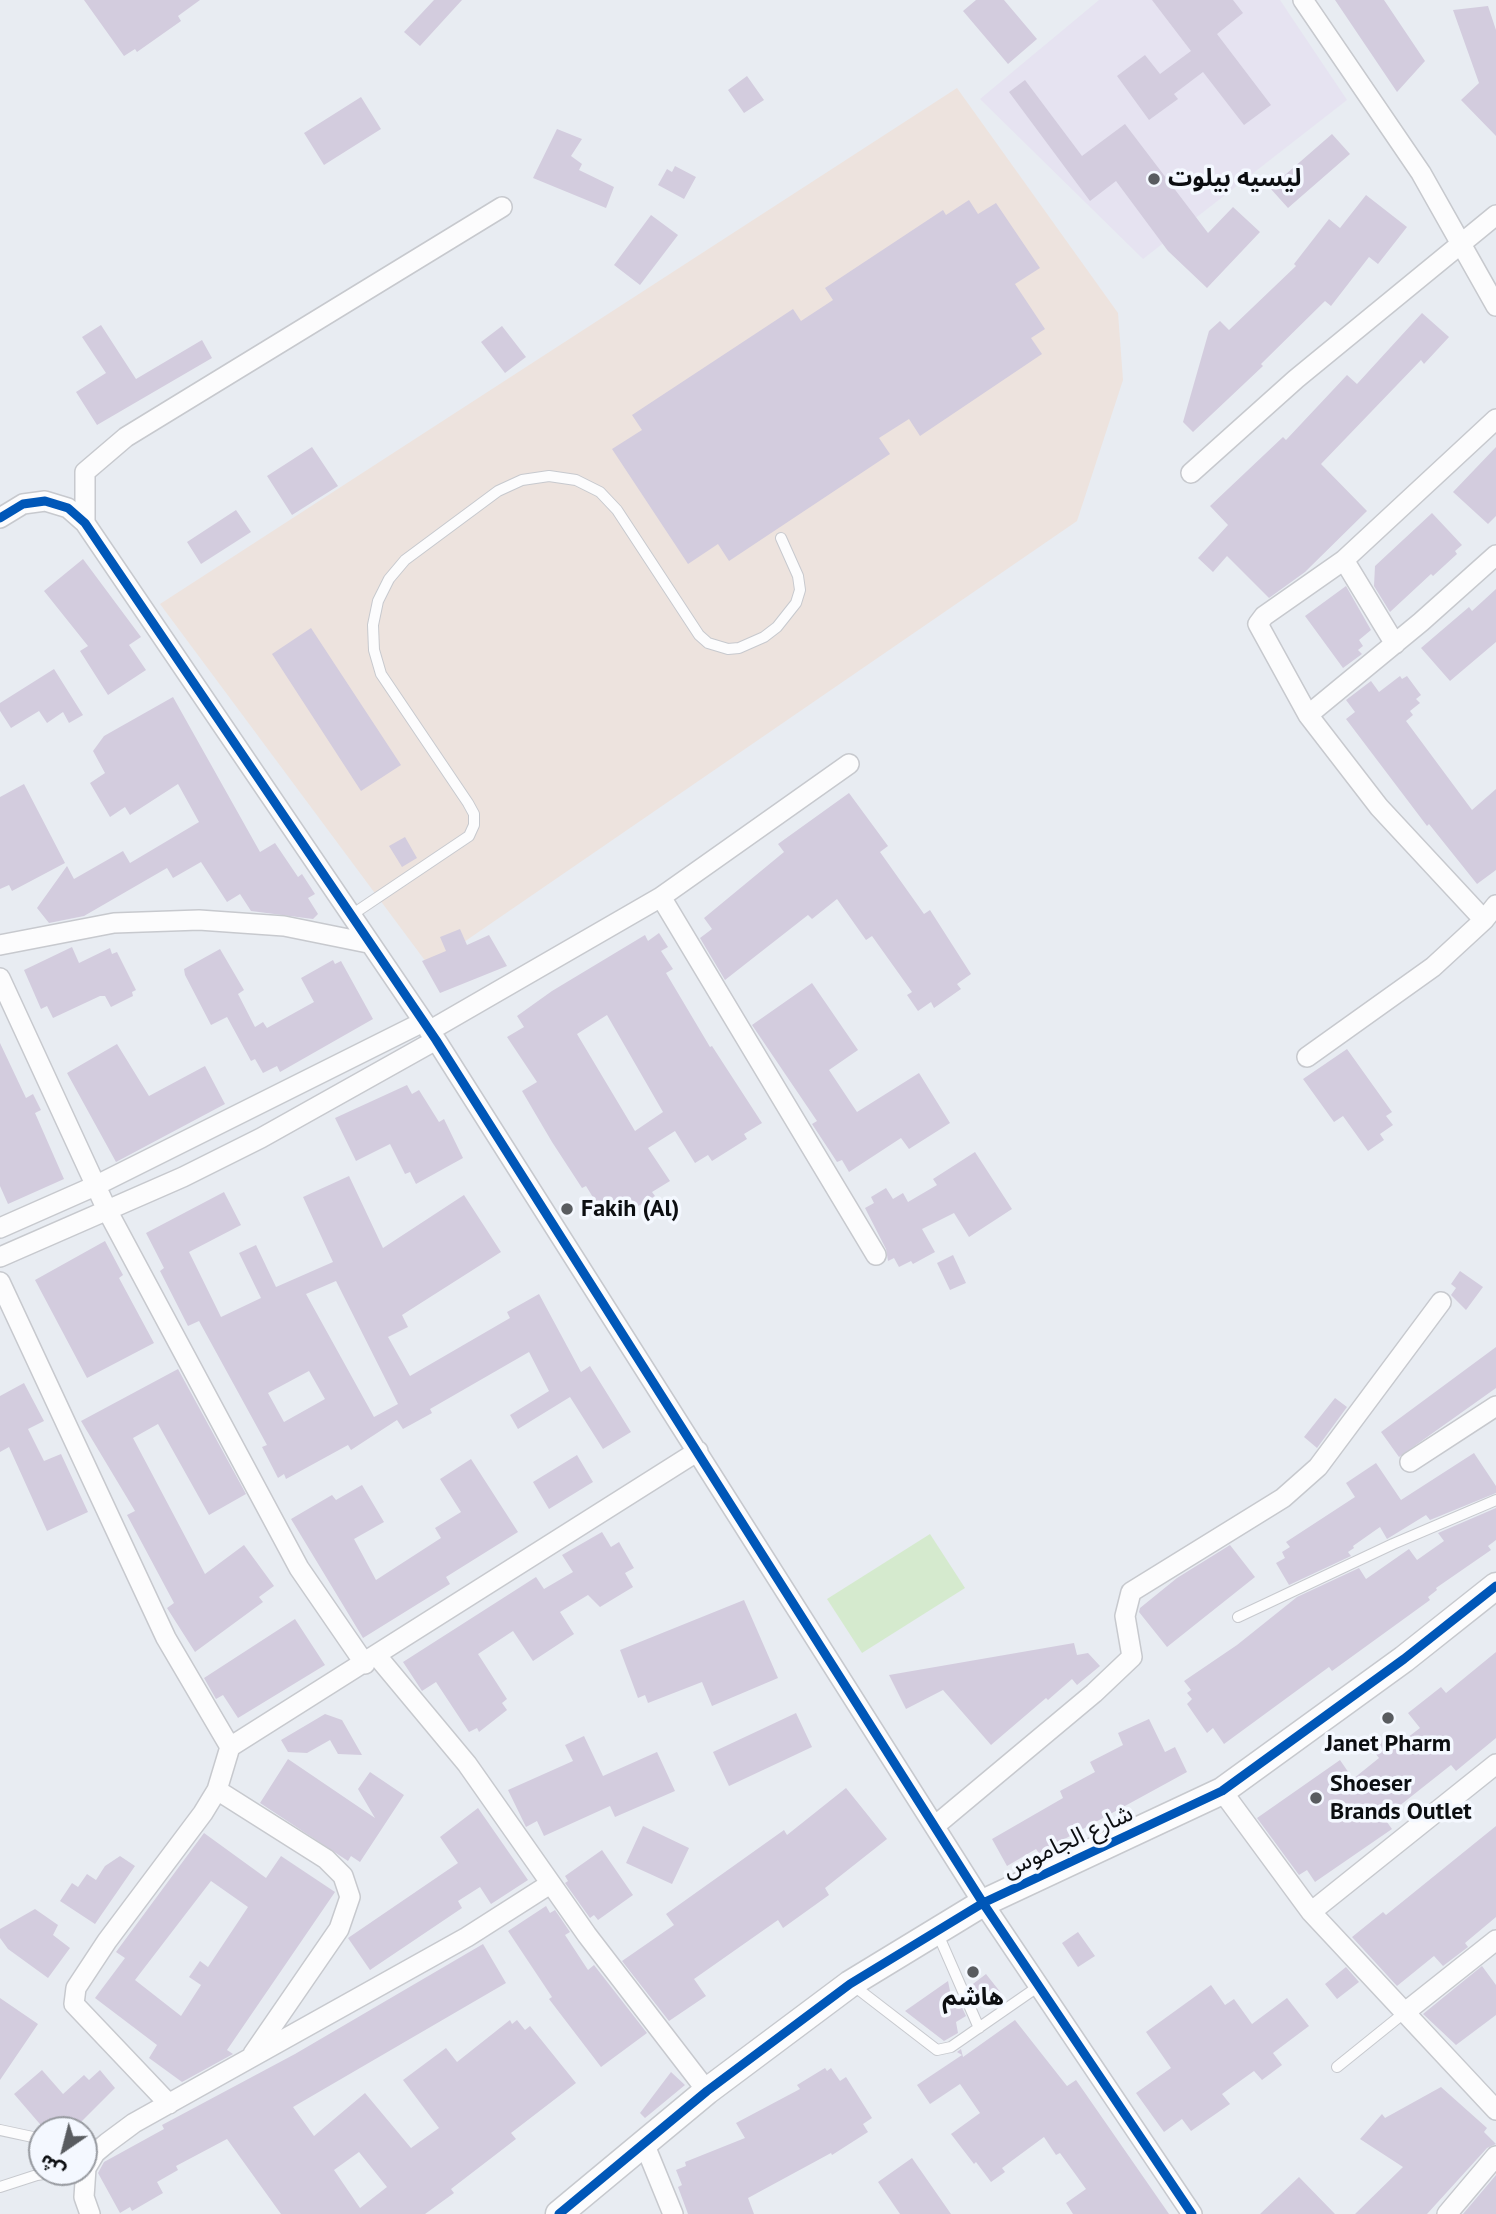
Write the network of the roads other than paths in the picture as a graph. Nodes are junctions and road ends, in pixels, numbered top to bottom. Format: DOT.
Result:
graph roads {
  1 [pos="1303,0"];
  2 [pos="502,207"];
  3 [pos="1496,215"];
  4 [pos="1461,244"];
  5 [pos="1496,306"];
  6 [pos="1496,419"];
  7 [pos="1191,473"];
  8 [pos="0,518"];
  9 [pos="85,523"];
  10 [pos="781,538"];
  11 [pos="1496,555"];
  12 [pos="1344,560"];
  13 [pos="1395,644"];
  14 [pos="1308,715"];
  15 [pos="849,764"];
  16 [pos="661,897"];
  17 [pos="1490,913"];
  18 [pos="349,916"];
  19 [pos="368,943"];
  20 [pos="0,945"];
  21 [pos="0,978"];
  22 [pos="429,1031"];
  23 [pos="1307,1057"];
  24 [pos="95,1186"];
  25 [pos="107,1210"];
  26 [pos="0,1228"];
  27 [pos="876,1255"];
  28 [pos="0,1257"];
  29 [pos="0,1282"];
  30 [pos="1441,1303"];
  31 [pos="1496,1406"];
  32 [pos="698,1451"];
  33 [pos="1410,1462"];
  34 [pos="1496,1500"];
  35 [pos="1496,1586"];
  36 [pos="1238,1618"];
  37 [pos="371,1660"];
  38 [pos="230,1747"];
  39 [pos="1496,1763"];
  40 [pos="217,1790"];
  41 [pos="1222,1791"];
  42 [pos="936,1825"];
  43 [pos="550,1884"];
  44 [pos="984,1903"];
  45 [pos="1311,1912"];
  46 [pos="937,1931"];
  47 [pos="1496,1940"];
  48 [pos="850,1984"];
  49 [pos="1039,1986"];
  50 [pos="1404,2012"];
  51 [pos="979,2028"];
  52 [pos="248,2061"];
  53 [pos="1337,2067"];
  54 [pos="707,2091"];
  55 [pos="169,2104"];
  56 [pos="1496,2110"];
  57 [pos="0,2130"];
  58 [pos="28,2136"];
  59 [pos="644,2143"];
  60 [pos="98,2151"];
  61 [pos="1496,2156"];
  62 [pos="28,2178"];
  63 [pos="84,2186"];
  64 [pos="0,2187"];
  65 [pos="90,2214"];
  66 [pos="559,2214"];
  67 [pos="673,2214"];
  68 [pos="1192,2214"];
  69 [pos="1447,2214"];
  1 -- 4 [label="street"];
  2 -- 9 [label="street"];
  3 -- 4 [label="street"];
  4 -- 5 [label="street"];
  4 -- 7 [label="street"];
  6 -- 12 [label="street"];
  8 -- 9 [label="street"];
  9 -- 18 [label="street"];
  10 -- 18 [label="lane"];
  11 -- 13 [label="street"];
  12 -- 13 [label="street"];
  12 -- 14 [label="street"];
  13 -- 14 [label="street"];
  14 -- 17 [label="street"];
  15 -- 16 [label="street"];
  16 -- 22 [label="street"];
  16 -- 27 [label="street"];
  17 -- 23 [label="street"];
  18 -- 19 [label="street"];
  19 -- 20 [label="street"];
  19 -- 22 [label="street"];
  21 -- 24 [label="street"];
  22 -- 24 [label="street"];
  22 -- 25 [label="street"];
  22 -- 32 [label="street"];
  24 -- 25 [label="street"];
  24 -- 26 [label="street"];
  25 -- 28 [label="street"];
  25 -- 37 [label="street"];
  29 -- 38 [label="street"];
  30 -- 42 [label="street"];
  31 -- 33 [label="street"];
  32 -- 37 [label="street"];
  32 -- 42 [label="street"];
  34 -- 36 [label="lane"];
  35 -- 41 [label="street, شارع الجاموس"];
  37 -- 38 [label="street"];
  37 -- 43 [label="street"];
  38 -- 40 [label="street"];
  39 -- 45 [label="street"];
  40 -- 52 [label="street"];
  40 -- 55 [label="street"];
  41 -- 44 [label="street, شارع الجاموس"];
  41 -- 45 [label="street"];
  42 -- 44 [label="street"];
  43 -- 52 [label="street"];
  43 -- 54 [label="street"];
  44 -- 46 [label="street, شارع الجاموس"];
  44 -- 49 [label="street"];
  45 -- 50 [label="street"];
  46 -- 48 [label="street, شارع الجاموس"];
  46 -- 51 [label="lane"];
  47 -- 50 [label="street"];
  48 -- 51 [label="lane"];
  48 -- 54 [label="street, شارع الجاموس"];
  49 -- 51 [label="lane"];
  49 -- 68 [label="street"];
  50 -- 53 [label="lane"];
  50 -- 56 [label="street"];
  52 -- 55 [label="street"];
  54 -- 59 [label="street, شارع الجاموس"];
  55 -- 60 [label="street"];
  57 -- 58 [label="lane"];
  59 -- 66 [label="street, شارع الجاموس"];
  59 -- 67 [label="street"];
  61 -- 69 [label="street"];
  62 -- 64 [label="lane"];
  63 -- 65 [label="street"];
}
